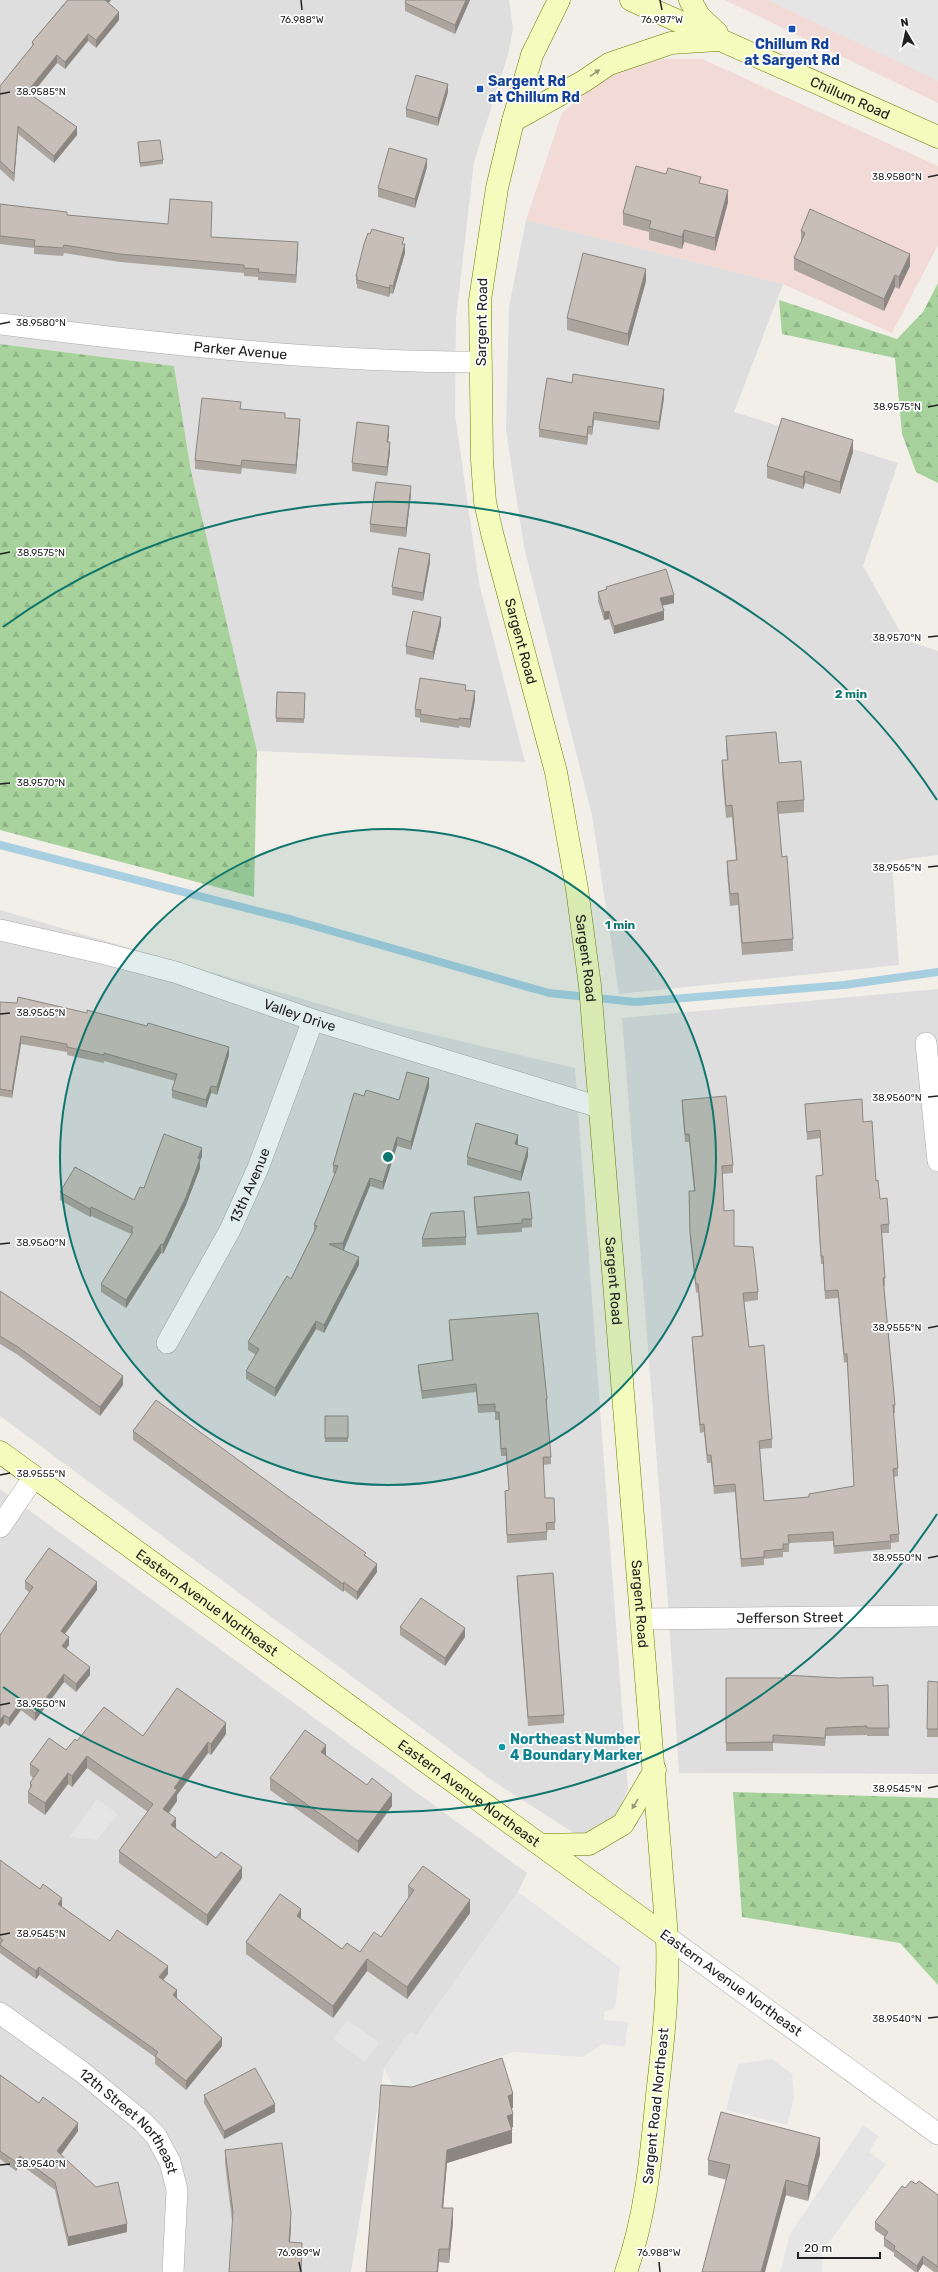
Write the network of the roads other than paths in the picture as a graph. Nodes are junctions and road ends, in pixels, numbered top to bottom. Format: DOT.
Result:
graph roads {
  1 [pos="559,0"];
  2 [pos="631,0"];
  3 [pos="690,0"];
  4 [pos="723,40"];
  5 [pos="513,121"];
  6 [pos="938,137"];
  7 [pos="0,324"];
  8 [pos="481,362"];
  9 [pos="0,930"];
  10 [pos="313,1020"];
  11 [pos="926,1043"];
  12 [pos="599,1107"];
  13 [pos="938,1161"];
  14 [pos="167,1343"];
  15 [pos="0,1452"];
  16 [pos="34,1477"];
  17 [pos="0,1527"];
  18 [pos="938,1616"];
  19 [pos="643,1619"];
  20 [pos="654,1770"];
  21 [pos="541,1845"];
  22 [pos="667,1938"];
  23 [pos="0,2013"];
  24 [pos="938,2134"];
  25 [pos="173,2272"];
  26 [pos="626,2272"];
  1 -- 5 [label="main road, Sargent Road"];
  2 -- 4 [label="main road, Chillum Road"];
  3 -- 4 [label="main road"];
  5 -- 4 [label="main road, one-way"];
  4 -- 6 [label="main road, Chillum Road"];
  5 -- 8 [label="main road, Sargent Road"];
  7 -- 8 [label="street, Parker Avenue"];
  8 -- 12 [label="main road, Sargent Road"];
  9 -- 10 [label="street, Valley Drive"];
  10 -- 12 [label="street, Valley Drive"];
  10 -- 14 [label="street, 13th Avenue"];
  11 -- 13 [label="street"];
  12 -- 19 [label="main road, Sargent Road"];
  15 -- 16 [label="main road, Eastern Avenue Northeast"];
  16 -- 17 [label="street"];
  16 -- 21 [label="main road, Eastern Avenue Northeast"];
  18 -- 19 [label="street, Jefferson Street"];
  19 -- 20 [label="main road, Sargent Road"];
  20 -- 21 [label="main road, one-way"];
  20 -- 22 [label="main road, Sargent Road"];
  21 -- 22 [label="main road, Eastern Avenue Northeast"];
  22 -- 24 [label="street, Eastern Avenue Northeast"];
  22 -- 26 [label="main road, Sargent Road Northeast"];
  23 -- 25 [label="street, 12th Street Northeast"];
}
